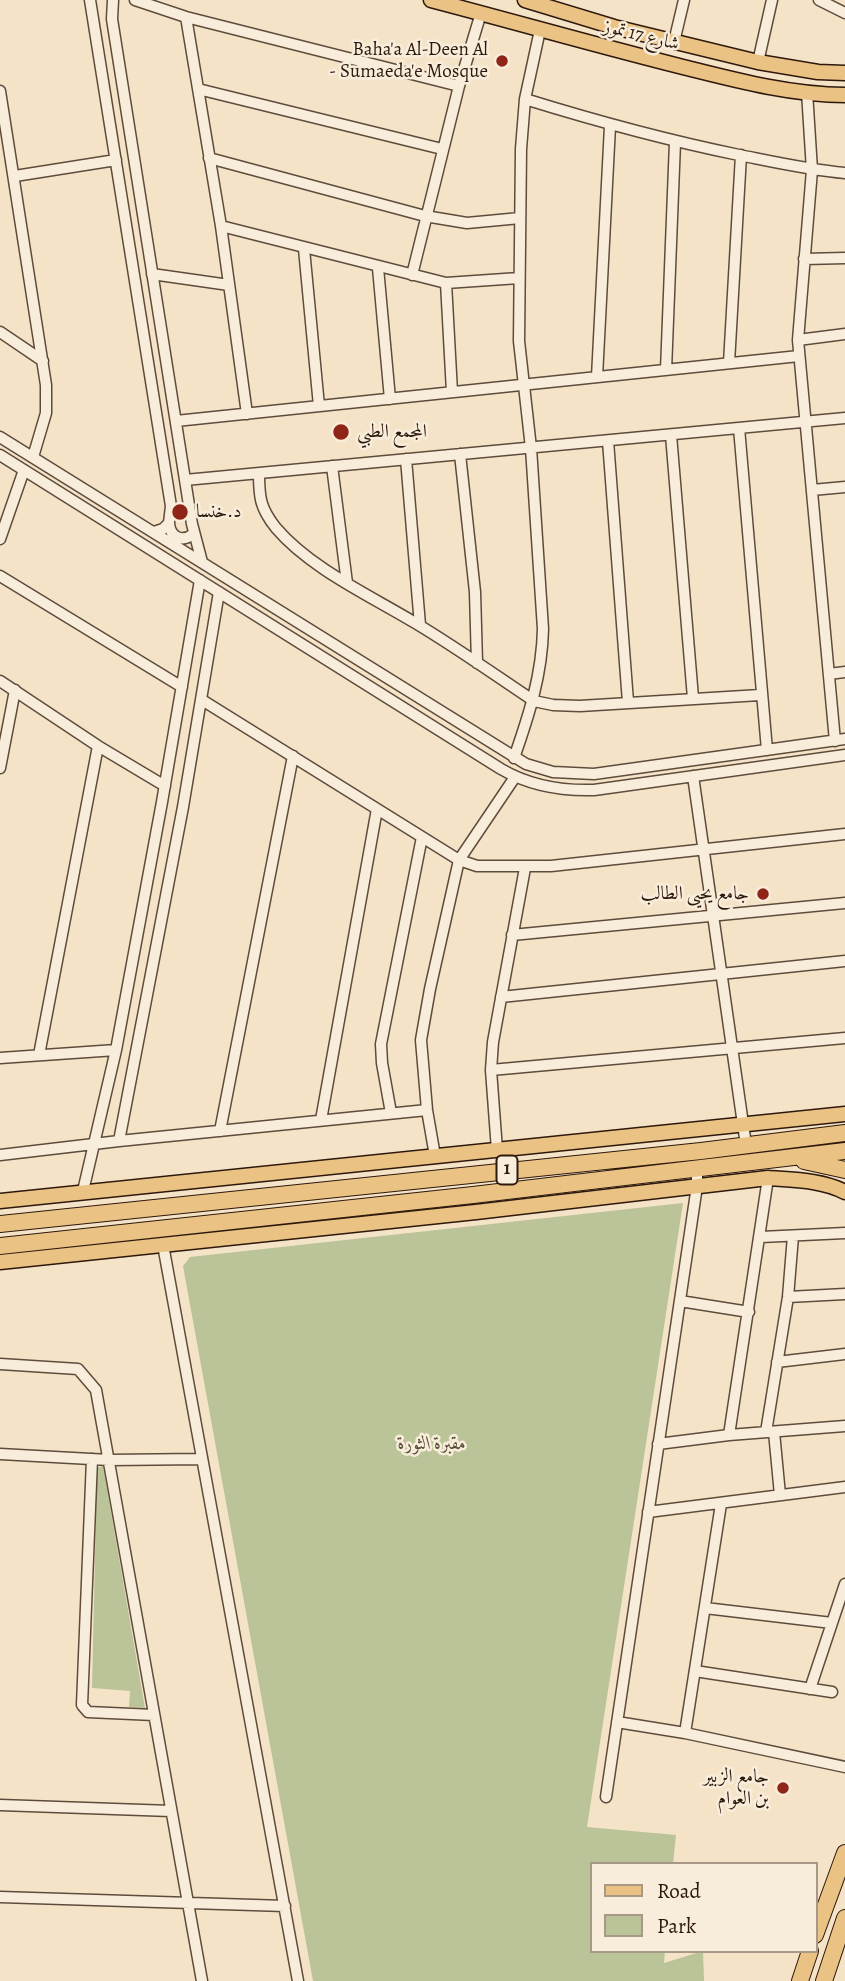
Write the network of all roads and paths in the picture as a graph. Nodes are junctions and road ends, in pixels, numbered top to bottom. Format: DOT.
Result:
graph roads {
  1 [pos="90,0"];
  2 [pos="113,0"];
  3 [pos="135,0"];
  4 [pos="431,0"];
  5 [pos="684,0"];
  6 [pos="772,0"];
  7 [pos="819,0"];
  8 [pos="534,1"];
  9 [pos="481,13"];
  10 [pos="845,13"];
  11 [pos="578,16"];
  12 [pos="186,17"];
  13 [pos="540,30"];
  14 [pos="572,38"];
  15 [pos="674,42"];
  16 [pos="758,62"];
  17 [pos="845,73"];
  18 [pos="458,86"];
  19 [pos="198,89"];
  20 [pos="807,92"];
  21 [pos="0,94"];
  22 [pos="845,95"];
  23 [pos="524,99"];
  24 [pos="610,126"];
  25 [pos="675,142"];
  26 [pos="442,149"];
  27 [pos="741,155"];
  28 [pos="209,158"];
  29 [pos="116,160"];
  30 [pos="811,170"];
  31 [pos="845,173"];
  32 [pos="15,176"];
  33 [pos="425,216"];
  34 [pos="520,218"];
  35 [pos="221,226"];
  36 [pos="304,248"];
  37 [pos="845,258"];
  38 [pos="804,259"];
  39 [pos="378,268"];
  40 [pos="152,274"];
  41 [pos="412,275"];
  42 [pos="519,278"];
  43 [pos="446,283"];
  44 [pos="229,285"];
  45 [pos="0,332"];
  46 [pos="845,334"];
  47 [pos="799,340"];
  48 [pos="800,356"];
  49 [pos="43,361"];
  50 [pos="729,363"];
  51 [pos="666,370"];
  52 [pos="597,377"];
  53 [pos="524,385"];
  54 [pos="453,392"];
  55 [pos="390,399"];
  56 [pos="319,406"];
  57 [pos="247,414"];
  58 [pos="845,418"];
  59 [pos="176,421"];
  60 [pos="806,422"];
  61 [pos="739,428"];
  62 [pos="671,435"];
  63 [pos="0,436"];
  64 [pos="608,440"];
  65 [pos="530,448"];
  66 [pos="460,454"];
  67 [pos="0,455"];
  68 [pos="33,457"];
  69 [pos="405,460"];
  70 [pos="332,466"];
  71 [pos="24,470"];
  72 [pos="259,473"];
  73 [pos="185,480"];
  74 [pos="845,487"];
  75 [pos="812,490"];
  76 [pos="169,523"];
  77 [pos="154,532"];
  78 [pos="193,534"];
  79 [pos="0,539"];
  80 [pos="202,562"];
  81 [pos="0,576"];
  82 [pos="200,580"];
  83 [pos="347,583"];
  84 [pos="219,592"];
  85 [pos="420,625"];
  86 [pos="344,653"];
  87 [pos="477,663"];
  88 [pos="186,665"];
  89 [pos="336,665"];
  90 [pos="845,672"];
  91 [pos="207,673"];
  92 [pos="829,674"];
  93 [pos="0,681"];
  94 [pos="183,687"];
  95 [pos="16,690"];
  96 [pos="760,695"];
  97 [pos="693,698"];
  98 [pos="202,700"];
  99 [pos="534,701"];
  100 [pos="628,702"];
  101 [pos="840,740"];
  102 [pos="98,746"];
  103 [pos="767,750"];
  104 [pos="293,756"];
  105 [pos="514,758"];
  106 [pos="845,758"];
  107 [pos="682,762"];
  108 [pos="0,768"];
  109 [pos="693,776"];
  110 [pos="515,777"];
  111 [pos="662,780"];
  112 [pos="165,786"];
  113 [pos="162,802"];
  114 [pos="183,807"];
  115 [pos="377,809"];
  116 [pos="845,834"];
  117 [pos="422,837"];
  118 [pos="704,849"];
  119 [pos="459,860"];
  120 [pos="525,868"];
  121 [pos="845,903"];
  122 [pos="713,916"];
  123 [pos="512,935"];
  124 [pos="845,961"];
  125 [pos="722,974"];
  126 [pos="501,997"];
  127 [pos="845,1038"];
  128 [pos="732,1048"];
  129 [pos="116,1050"];
  130 [pos="39,1055"];
  131 [pos="0,1058"];
  132 [pos="491,1070"];
  133 [pos="427,1110"];
  134 [pos="391,1113"];
  135 [pos="845,1114"];
  136 [pos="321,1120"];
  137 [pos="744,1125"];
  138 [pos="220,1131"];
  139 [pos="845,1133"];
  140 [pos="119,1141"];
  141 [pos="96,1143"];
  142 [pos="746,1145"];
  143 [pos="497,1150"];
  144 [pos="845,1151"];
  145 [pos="0,1155"];
  146 [pos="435,1156"];
  147 [pos="767,1159"];
  148 [pos="697,1167"];
  149 [pos="845,1170"];
  150 [pos="768,1178"];
  151 [pos="697,1186"];
  152 [pos="83,1191"];
  153 [pos="845,1192"];
  154 [pos="473,1195"];
  155 [pos="0,1201"];
  156 [pos="169,1205"];
  157 [pos="476,1212"];
  158 [pos="0,1224"];
  159 [pos="171,1226"];
  160 [pos="845,1233"];
  161 [pos="793,1236"];
  162 [pos="761,1237"];
  163 [pos="163,1245"];
  164 [pos="0,1246"];
  165 [pos="0,1262"];
  166 [pos="845,1293"];
  167 [pos="788,1297"];
  168 [pos="680,1301"];
  169 [pos="749,1312"];
  170 [pos="845,1354"];
  171 [pos="777,1362"];
  172 [pos="0,1364"];
  173 [pos="845,1426"];
  174 [pos="770,1432"];
  175 [pos="729,1435"];
  176 [pos="658,1444"];
  177 [pos="0,1454"];
  178 [pos="92,1459"];
  179 [pos="202,1459"];
  180 [pos="109,1460"];
  181 [pos="845,1487"];
  182 [pos="780,1495"];
  183 [pos="721,1504"];
  184 [pos="648,1511"];
  185 [pos="845,1584"];
  186 [pos="705,1608"];
  187 [pos="832,1623"];
  188 [pos="695,1671"];
  189 [pos="810,1689"];
  190 [pos="832,1692"];
  191 [pos="154,1715"];
  192 [pos="617,1722"];
  193 [pos="685,1733"];
  194 [pos="845,1767"];
  195 [pos="606,1797"];
  196 [pos="0,1805"];
  197 [pos="171,1811"];
  198 [pos="845,1853"];
  199 [pos="0,1897"];
  200 [pos="188,1905"];
  201 [pos="285,1906"];
  202 [pos="845,1918"];
  203 [pos="817,1930"];
  204 [pos="809,1953"];
  205 [pos="202,1981"];
  206 [pos="298,1981"];
  207 [pos="800,1981"];
  208 [pos="824,1981"];
  1 -- 29 [label="street"];
  2 -- 40 [label="street"];
  3 -- 12 [label="street"];
  4 -- 9 [label="main road, شارع 17 تموز"];
  5 -- 15 [label="street"];
  6 -- 16 [label="street"];
  7 -- 10 [label="street"];
  8 -- 11 [label="main road, شارع 17 تموز"];
  9 -- 13 [label="main road, شارع 17 تموز"];
  9 -- 18 [label="street"];
  11 -- 14 [label="main road"];
  11 -- 15 [label="main road, شارع 17 تموز"];
  12 -- 18 [label="street"];
  12 -- 19 [label="street"];
  13 -- 14 [label="main road, شارع 17 تموز"];
  13 -- 23 [label="street"];
  14 -- 20 [label="main road, شارع 17 تموز"];
  15 -- 16 [label="main road, شارع 17 تموز"];
  16 -- 17 [label="main road, شارع 17 تموز"];
  18 -- 26 [label="street"];
  19 -- 26 [label="street"];
  19 -- 28 [label="street"];
  20 -- 22 [label="main road, شارع 17 تموز"];
  20 -- 30 [label="street"];
  21 -- 32 [label="street"];
  23 -- 24 [label="street"];
  23 -- 34 [label="street"];
  24 -- 25 [label="street"];
  24 -- 52 [label="street"];
  25 -- 27 [label="street"];
  25 -- 51 [label="street"];
  26 -- 33 [label="street"];
  27 -- 30 [label="street"];
  27 -- 50 [label="street"];
  28 -- 33 [label="street"];
  28 -- 35 [label="street"];
  29 -- 32 [label="street"];
  29 -- 76 [label="street"];
  30 -- 31 [label="street"];
  30 -- 38 [label="street"];
  32 -- 49 [label="street"];
  33 -- 34 [label="street"];
  33 -- 41 [label="street"];
  34 -- 42 [label="street"];
  35 -- 36 [label="street"];
  35 -- 44 [label="street"];
  36 -- 39 [label="street"];
  36 -- 56 [label="street"];
  37 -- 38 [label="street"];
  38 -- 47 [label="street"];
  39 -- 41 [label="street"];
  39 -- 55 [label="street"];
  40 -- 44 [label="street"];
  40 -- 59 [label="street"];
  41 -- 43 [label="street"];
  42 -- 43 [label="street"];
  42 -- 53 [label="street"];
  43 -- 54 [label="street"];
  44 -- 57 [label="street"];
  45 -- 49 [label="street"];
  46 -- 47 [label="street"];
  47 -- 48 [label="street"];
  48 -- 50 [label="street"];
  48 -- 60 [label="street"];
  49 -- 68 [label="street"];
  50 -- 51 [label="street"];
  51 -- 52 [label="street"];
  52 -- 53 [label="street"];
  53 -- 54 [label="street"];
  53 -- 65 [label="street"];
  54 -- 55 [label="street"];
  55 -- 56 [label="street"];
  56 -- 57 [label="street"];
  57 -- 59 [label="street"];
  58 -- 60 [label="street"];
  59 -- 73 [label="street"];
  60 -- 61 [label="street"];
  60 -- 75 [label="street"];
  61 -- 62 [label="street"];
  61 -- 96 [label="street"];
  62 -- 64 [label="street"];
  62 -- 97 [label="street"];
  63 -- 68 [label="street"];
  64 -- 65 [label="street"];
  64 -- 100 [label="street"];
  65 -- 66 [label="street"];
  65 -- 99 [label="street"];
  66 -- 69 [label="street"];
  66 -- 87 [label="street"];
  67 -- 71 [label="street"];
  68 -- 77 [label="street"];
  69 -- 70 [label="street"];
  69 -- 85 [label="street"];
  70 -- 72 [label="street"];
  70 -- 83 [label="street"];
  71 -- 79 [label="street"];
  71 -- 82 [label="street"];
  72 -- 73 [label="street"];
  72 -- 83 [label="street"];
  73 -- 78 [label="street"];
  74 -- 75 [label="street"];
  75 -- 92 [label="street"];
  76 -- 77 [label="street"];
  76 -- 78 [label="street"];
  77 -- 80 [label="street"];
  78 -- 80 [label="street"];
  80 -- 86 [label="street"];
  81 -- 94 [label="street"];
  82 -- 84 [label="street"];
  82 -- 88 [label="street"];
  83 -- 85 [label="street"];
  84 -- 89 [label="street"];
  84 -- 91 [label="street"];
  85 -- 87 [label="street"];
  86 -- 89 [label="street"];
  86 -- 105 [label="street"];
  87 -- 99 [label="street"];
  88 -- 91 [label="street"];
  88 -- 94 [label="street"];
  89 -- 110 [label="street"];
  90 -- 92 [label="street"];
  91 -- 98 [label="street"];
  92 -- 101 [label="street"];
  93 -- 95 [label="street"];
  94 -- 112 [label="street"];
  95 -- 102 [label="street"];
  95 -- 108 [label="street"];
  96 -- 97 [label="street"];
  96 -- 103 [label="street"];
  97 -- 100 [label="street"];
  98 -- 104 [label="street"];
  98 -- 114 [label="street"];
  99 -- 100 [label="street"];
  99 -- 105 [label="street"];
  101 -- 103 [label="street"];
  102 -- 112 [label="street"];
  102 -- 130 [label="street"];
  103 -- 107 [label="street"];
  104 -- 115 [label="street"];
  104 -- 138 [label="street"];
  105 -- 107 [label="street"];
  106 -- 109 [label="street"];
  107 -- 111 [label="street"];
  109 -- 111 [label="street"];
  109 -- 118 [label="street"];
  110 -- 111 [label="street"];
  110 -- 119 [label="street"];
  112 -- 113 [label="street"];
  113 -- 114 [label="street"];
  113 -- 129 [label="street"];
  114 -- 140 [label="street"];
  115 -- 117 [label="street"];
  115 -- 136 [label="street"];
  116 -- 118 [label="street"];
  117 -- 119 [label="street"];
  117 -- 134 [label="street"];
  118 -- 120 [label="street"];
  118 -- 122 [label="street"];
  119 -- 120 [label="street"];
  119 -- 133 [label="street"];
  120 -- 123 [label="street"];
  121 -- 122 [label="street"];
  122 -- 123 [label="street"];
  122 -- 125 [label="street"];
  123 -- 126 [label="street"];
  124 -- 125 [label="street"];
  125 -- 126 [label="street"];
  125 -- 128 [label="street"];
  126 -- 132 [label="street"];
  127 -- 128 [label="street"];
  128 -- 132 [label="street"];
  128 -- 137 [label="street"];
  129 -- 130 [label="street"];
  129 -- 141 [label="street"];
  130 -- 131 [label="street"];
  132 -- 143 [label="street"];
  133 -- 134 [label="street"];
  133 -- 146 [label="street"];
  134 -- 136 [label="street"];
  135 -- 137 [label="main road"];
  136 -- 138 [label="street"];
  137 -- 142 [label="street"];
  137 -- 143 [label="main road"];
  138 -- 140 [label="street"];
  139 -- 142 [label="highway, 1"];
  140 -- 141 [label="street"];
  141 -- 145 [label="street"];
  141 -- 152 [label="street"];
  142 -- 156 [label="highway, 1"];
  143 -- 146 [label="main road"];
  144 -- 147 [label="highway"];
  146 -- 152 [label="main road"];
  147 -- 148 [label="highway, 1"];
  147 -- 149 [label="highway"];
  148 -- 151 [label="street"];
  148 -- 154 [label="highway, 1"];
  150 -- 151 [label="main road"];
  150 -- 153 [label="main road"];
  150 -- 162 [label="street"];
  151 -- 157 [label="main road"];
  151 -- 168 [label="street"];
  152 -- 155 [label="main road"];
  154 -- 157 [label="highway"];
  154 -- 159 [label="highway, 1"];
  156 -- 158 [label="highway, 1"];
  156 -- 159 [label="highway"];
  157 -- 163 [label="main road"];
  159 -- 164 [label="highway, 1"];
  160 -- 161 [label="street"];
  161 -- 162 [label="street"];
  161 -- 167 [label="street"];
  162 -- 169 [label="street"];
  163 -- 165 [label="main road"];
  163 -- 179 [label="street"];
  166 -- 167 [label="street"];
  167 -- 171 [label="street"];
  168 -- 169 [label="street"];
  168 -- 176 [label="street"];
  169 -- 175 [label="street"];
  170 -- 171 [label="street"];
  171 -- 174 [label="street"];
  172 -- 180 [label="street"];
  173 -- 174 [label="street"];
  174 -- 175 [label="street"];
  174 -- 182 [label="street"];
  175 -- 176 [label="street"];
  176 -- 184 [label="street"];
  177 -- 178 [label="street"];
  178 -- 180 [label="street"];
  178 -- 191 [label="street"];
  179 -- 180 [label="street"];
  179 -- 201 [label="street"];
  180 -- 191 [label="street"];
  181 -- 182 [label="street"];
  182 -- 183 [label="street"];
  183 -- 184 [label="street"];
  183 -- 186 [label="street"];
  184 -- 192 [label="street"];
  185 -- 187 [label="street"];
  186 -- 187 [label="street"];
  186 -- 188 [label="street"];
  187 -- 189 [label="street"];
  188 -- 189 [label="street"];
  188 -- 193 [label="street"];
  189 -- 190 [label="street"];
  191 -- 197 [label="street"];
  192 -- 193 [label="street"];
  192 -- 195 [label="street"];
  193 -- 194 [label="street"];
  196 -- 197 [label="street"];
  197 -- 200 [label="street"];
  198 -- 203 [label="highway"];
  199 -- 200 [label="street"];
  200 -- 201 [label="street"];
  200 -- 205 [label="street"];
  201 -- 206 [label="street"];
  202 -- 208 [label="highway"];
  204 -- 207 [label="highway"];
}
